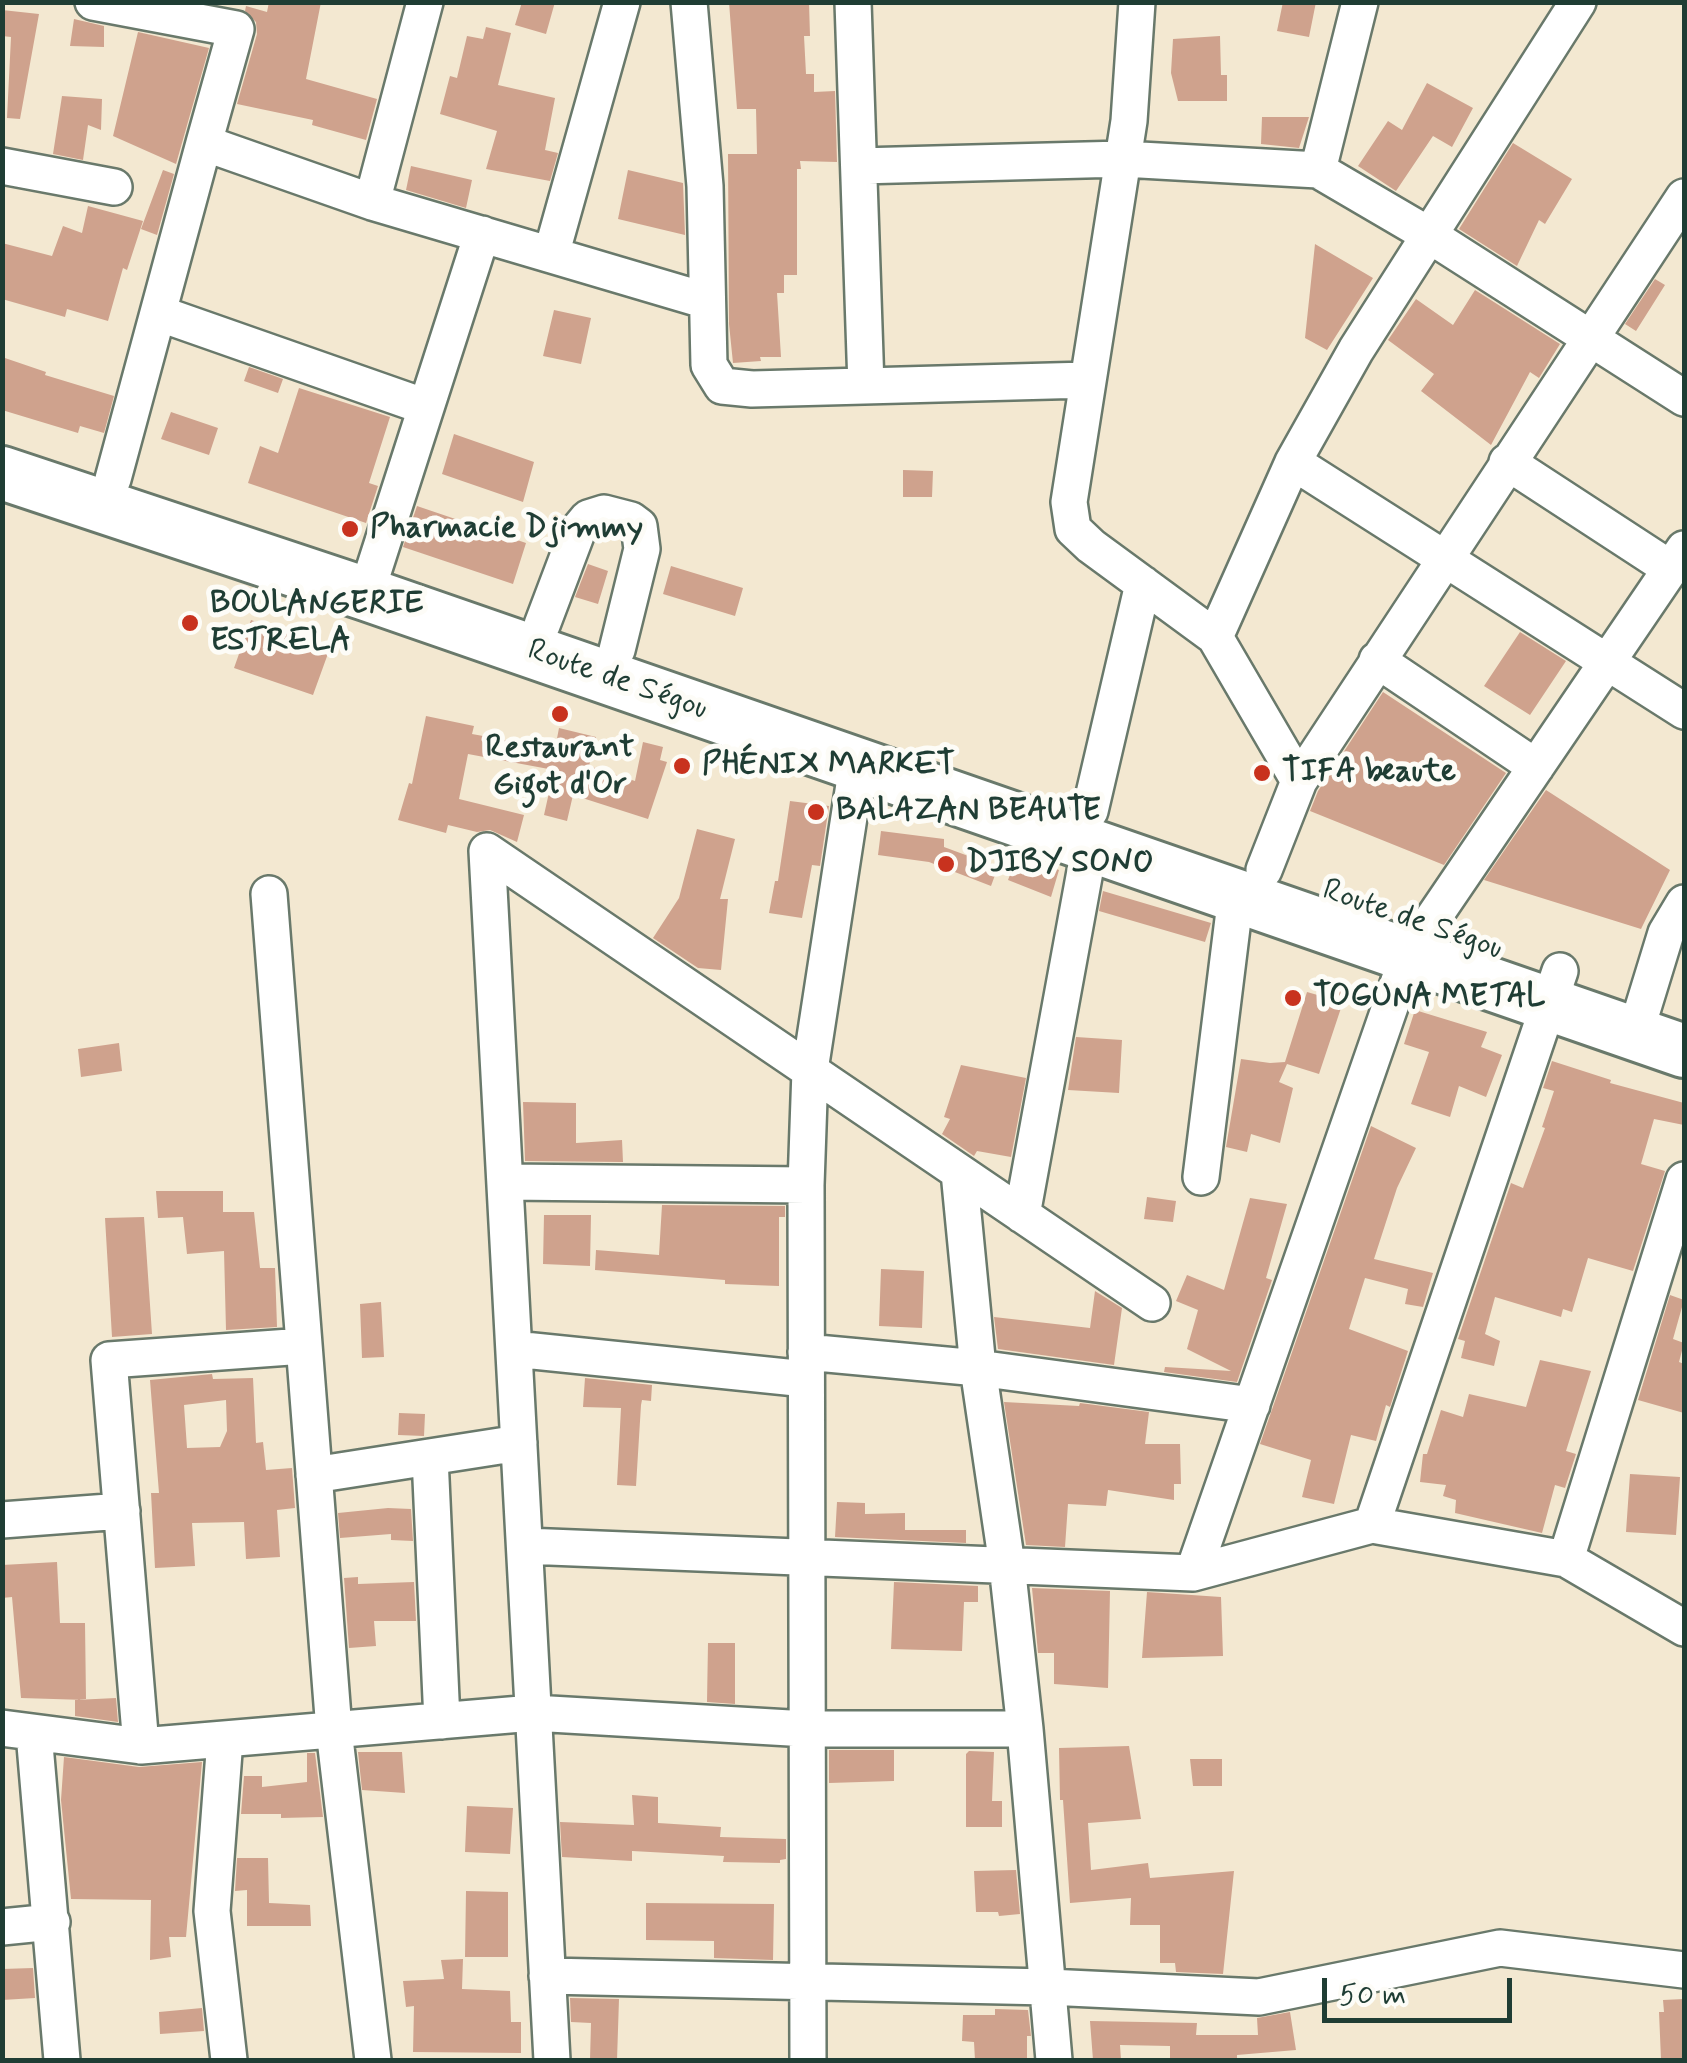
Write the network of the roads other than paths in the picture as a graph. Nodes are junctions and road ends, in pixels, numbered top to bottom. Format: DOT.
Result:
graph roads {
  1 [pos="92,2"];
  2 [pos="425,2"];
  3 [pos="622,2"];
  4 [pos="689,2"];
  5 [pos="853,2"];
  6 [pos="1137,2"];
  7 [pos="1360,2"];
  8 [pos="1578,2"];
  9 [pos="220,14"];
  10 [pos="204,143"];
  11 [pos="1122,159"];
  12 [pos="2,166"];
  13 [pos="858,166"];
  14 [pos="1318,170"];
  15 [pos="114,187"];
  16 [pos="1684,197"];
  17 [pos="372,202"];
  18 [pos="482,234"];
  19 [pos="1429,235"];
  20 [pos="550,254"];
  21 [pos="707,300"];
  22 [pos="158,313"];
  23 [pos="1590,338"];
  24 [pos="1088,380"];
  25 [pos="866,386"];
  26 [pos="1684,398"];
  27 [pos="426,407"];
  28 [pos="2,442"];
  29 [pos="1293,462"];
  30 [pos="1507,462"];
  31 [pos="2,472"];
  32 [pos="113,479"];
  33 [pos="1444,558"];
  34 [pos="1678,559"];
  35 [pos="370,581"];
  36 [pos="1143,584"];
  37 [pos="542,625"];
  38 [pos="1216,636"];
  39 [pos="617,650"];
  40 [pos="1377,660"];
  41 [pos="1607,662"];
  42 [pos="1684,712"];
  43 [pos="857,765"];
  44 [pos="1536,766"];
  45 [pos="1299,781"];
  46 [pos="1090,828"];
  47 [pos="1250,882"];
  48 [pos="269,894"];
  49 [pos="1684,903"];
  50 [pos="1418,940"];
  51 [pos="1554,987"];
  52 [pos="1655,1016"];
  53 [pos="1684,1051"];
  54 [pos="810,1070"];
  55 [pos="959,1172"];
  56 [pos="1201,1177"];
  57 [pos="1684,1180"];
  58 [pos="505,1182"];
  59 [pos="806,1185"];
  60 [pos="1022,1215"];
  61 [pos="1152,1303"];
  62 [pos="304,1346"];
  63 [pos="514,1349"];
  64 [pos="806,1365"];
  65 [pos="978,1368"];
  66 [pos="1252,1404"];
  67 [pos="519,1442"];
  68 [pos="430,1457"];
  69 [pos="314,1475"];
  70 [pos="122,1510"];
  71 [pos="2,1520"];
  72 [pos="1372,1525"];
  73 [pos="524,1546"];
  74 [pos="807,1558"];
  75 [pos="1566,1559"];
  76 [pos="1007,1566"];
  77 [pos="1194,1573"];
  78 [pos="1684,1628"];
  79 [pos="533,1713"];
  80 [pos="442,1721"];
  81 [pos="807,1729"];
  82 [pos="1025,1729"];
  83 [pos="18,1730"];
  84 [pos="334,1730"];
  85 [pos="225,1739"];
  86 [pos="141,1746"];
  87 [pos="52,1922"];
  88 [pos="2,1927"];
  89 [pos="1684,1970"];
  90 [pos="547,1976"];
  91 [pos="808,1982"];
  92 [pos="1048,1987"];
  93 [pos="62,2060"];
  94 [pos="228,2060"];
  95 [pos="373,2060"];
  96 [pos="552,2060"];
  97 [pos="808,2060"];
  98 [pos="1054,2060"];
  1 -- 9 [label="street"];
  2 -- 17 [label="street"];
  3 -- 20 [label="street"];
  4 -- 21 [label="street"];
  5 -- 13 [label="street"];
  6 -- 11 [label="street"];
  7 -- 14 [label="street"];
  8 -- 19 [label="street"];
  9 -- 10 [label="street"];
  10 -- 17 [label="street"];
  10 -- 22 [label="street"];
  11 -- 13 [label="street"];
  11 -- 14 [label="street"];
  11 -- 24 [label="street"];
  12 -- 15 [label="street"];
  13 -- 25 [label="street"];
  14 -- 19 [label="street"];
  16 -- 23 [label="street"];
  17 -- 18 [label="street"];
  18 -- 20 [label="street"];
  18 -- 27 [label="street"];
  19 -- 23 [label="street"];
  19 -- 29 [label="street"];
  20 -- 21 [label="street"];
  21 -- 25 [label="street"];
  22 -- 27 [label="street"];
  22 -- 32 [label="street"];
  23 -- 26 [label="street"];
  23 -- 30 [label="street"];
  24 -- 25 [label="street"];
  24 -- 36 [label="street"];
  27 -- 35 [label="street"];
  28 -- 32 [label="highway, Route de Ségou"];
  29 -- 33 [label="street"];
  29 -- 38 [label="street"];
  30 -- 33 [label="street"];
  30 -- 34 [label="street"];
  31 -- 35 [label="highway, Route de Ségou"];
  32 -- 35 [label="highway, Route de Ségou"];
  33 -- 40 [label="street"];
  33 -- 41 [label="street"];
  34 -- 41 [label="street"];
  35 -- 37 [label="highway, Route de Ségou"];
  35 -- 43 [label="highway, Route de Ségou"];
  36 -- 38 [label="street"];
  36 -- 46 [label="street"];
  37 -- 39 [label="highway, Route de Ségou"];
  37 -- 39 [label="street"];
  38 -- 45 [label="street"];
  39 -- 46 [label="highway, Route de Ségou"];
  40 -- 44 [label="street"];
  40 -- 45 [label="street"];
  41 -- 42 [label="street"];
  41 -- 44 [label="street"];
  43 -- 46 [label="highway, Route de Ségou"];
  43 -- 54 [label="street"];
  44 -- 50 [label="street"];
  45 -- 47 [label="street"];
  46 -- 47 [label="highway, Route de Ségou"];
  46 -- 60 [label="street"];
  47 -- 50 [label="highway, Route de Ségou"];
  47 -- 56 [label="street"];
  48 -- 62 [label="street"];
  49 -- 52 [label="street"];
  50 -- 51 [label="highway, Route de Ségou"];
  50 -- 66 [label="street"];
  51 -- 52 [label="highway, Route de Ségou"];
  51 -- 72 [label="street"];
  52 -- 53 [label="highway, Route de Ségou"];
  54 -- 55 [label="street"];
  54 -- 58 [label="street"];
  54 -- 59 [label="street"];
  55 -- 60 [label="street"];
  55 -- 65 [label="street"];
  57 -- 75 [label="street"];
  58 -- 59 [label="street"];
  58 -- 63 [label="street"];
  59 -- 64 [label="street"];
  60 -- 61 [label="street"];
  62 -- 69 [label="street"];
  62 -- 70 [label="street"];
  63 -- 64 [label="street"];
  63 -- 67 [label="street"];
  64 -- 65 [label="street"];
  64 -- 74 [label="street"];
  65 -- 66 [label="street"];
  65 -- 76 [label="street"];
  66 -- 77 [label="street"];
  67 -- 68 [label="street"];
  67 -- 73 [label="street"];
  68 -- 69 [label="street"];
  68 -- 80 [label="street"];
  69 -- 84 [label="street"];
  70 -- 71 [label="street"];
  70 -- 86 [label="street"];
  72 -- 75 [label="street"];
  72 -- 77 [label="street"];
  73 -- 74 [label="street"];
  73 -- 79 [label="street"];
  74 -- 76 [label="street"];
  74 -- 81 [label="street"];
  75 -- 78 [label="street"];
  76 -- 77 [label="street"];
  76 -- 82 [label="street"];
  79 -- 80 [label="street"];
  79 -- 81 [label="street"];
  79 -- 90 [label="street"];
  80 -- 84 [label="street"];
  81 -- 82 [label="street"];
  81 -- 91 [label="street"];
  82 -- 92 [label="street"];
  83 -- 86 [label="street"];
  83 -- 87 [label="street"];
  84 -- 85 [label="street"];
  84 -- 95 [label="street"];
  85 -- 86 [label="street"];
  85 -- 94 [label="street"];
  87 -- 88 [label="street"];
  87 -- 93 [label="street"];
  89 -- 92 [label="street"];
  90 -- 91 [label="street"];
  90 -- 96 [label="street"];
  91 -- 92 [label="street"];
  91 -- 97 [label="street"];
  92 -- 98 [label="street"];
}
